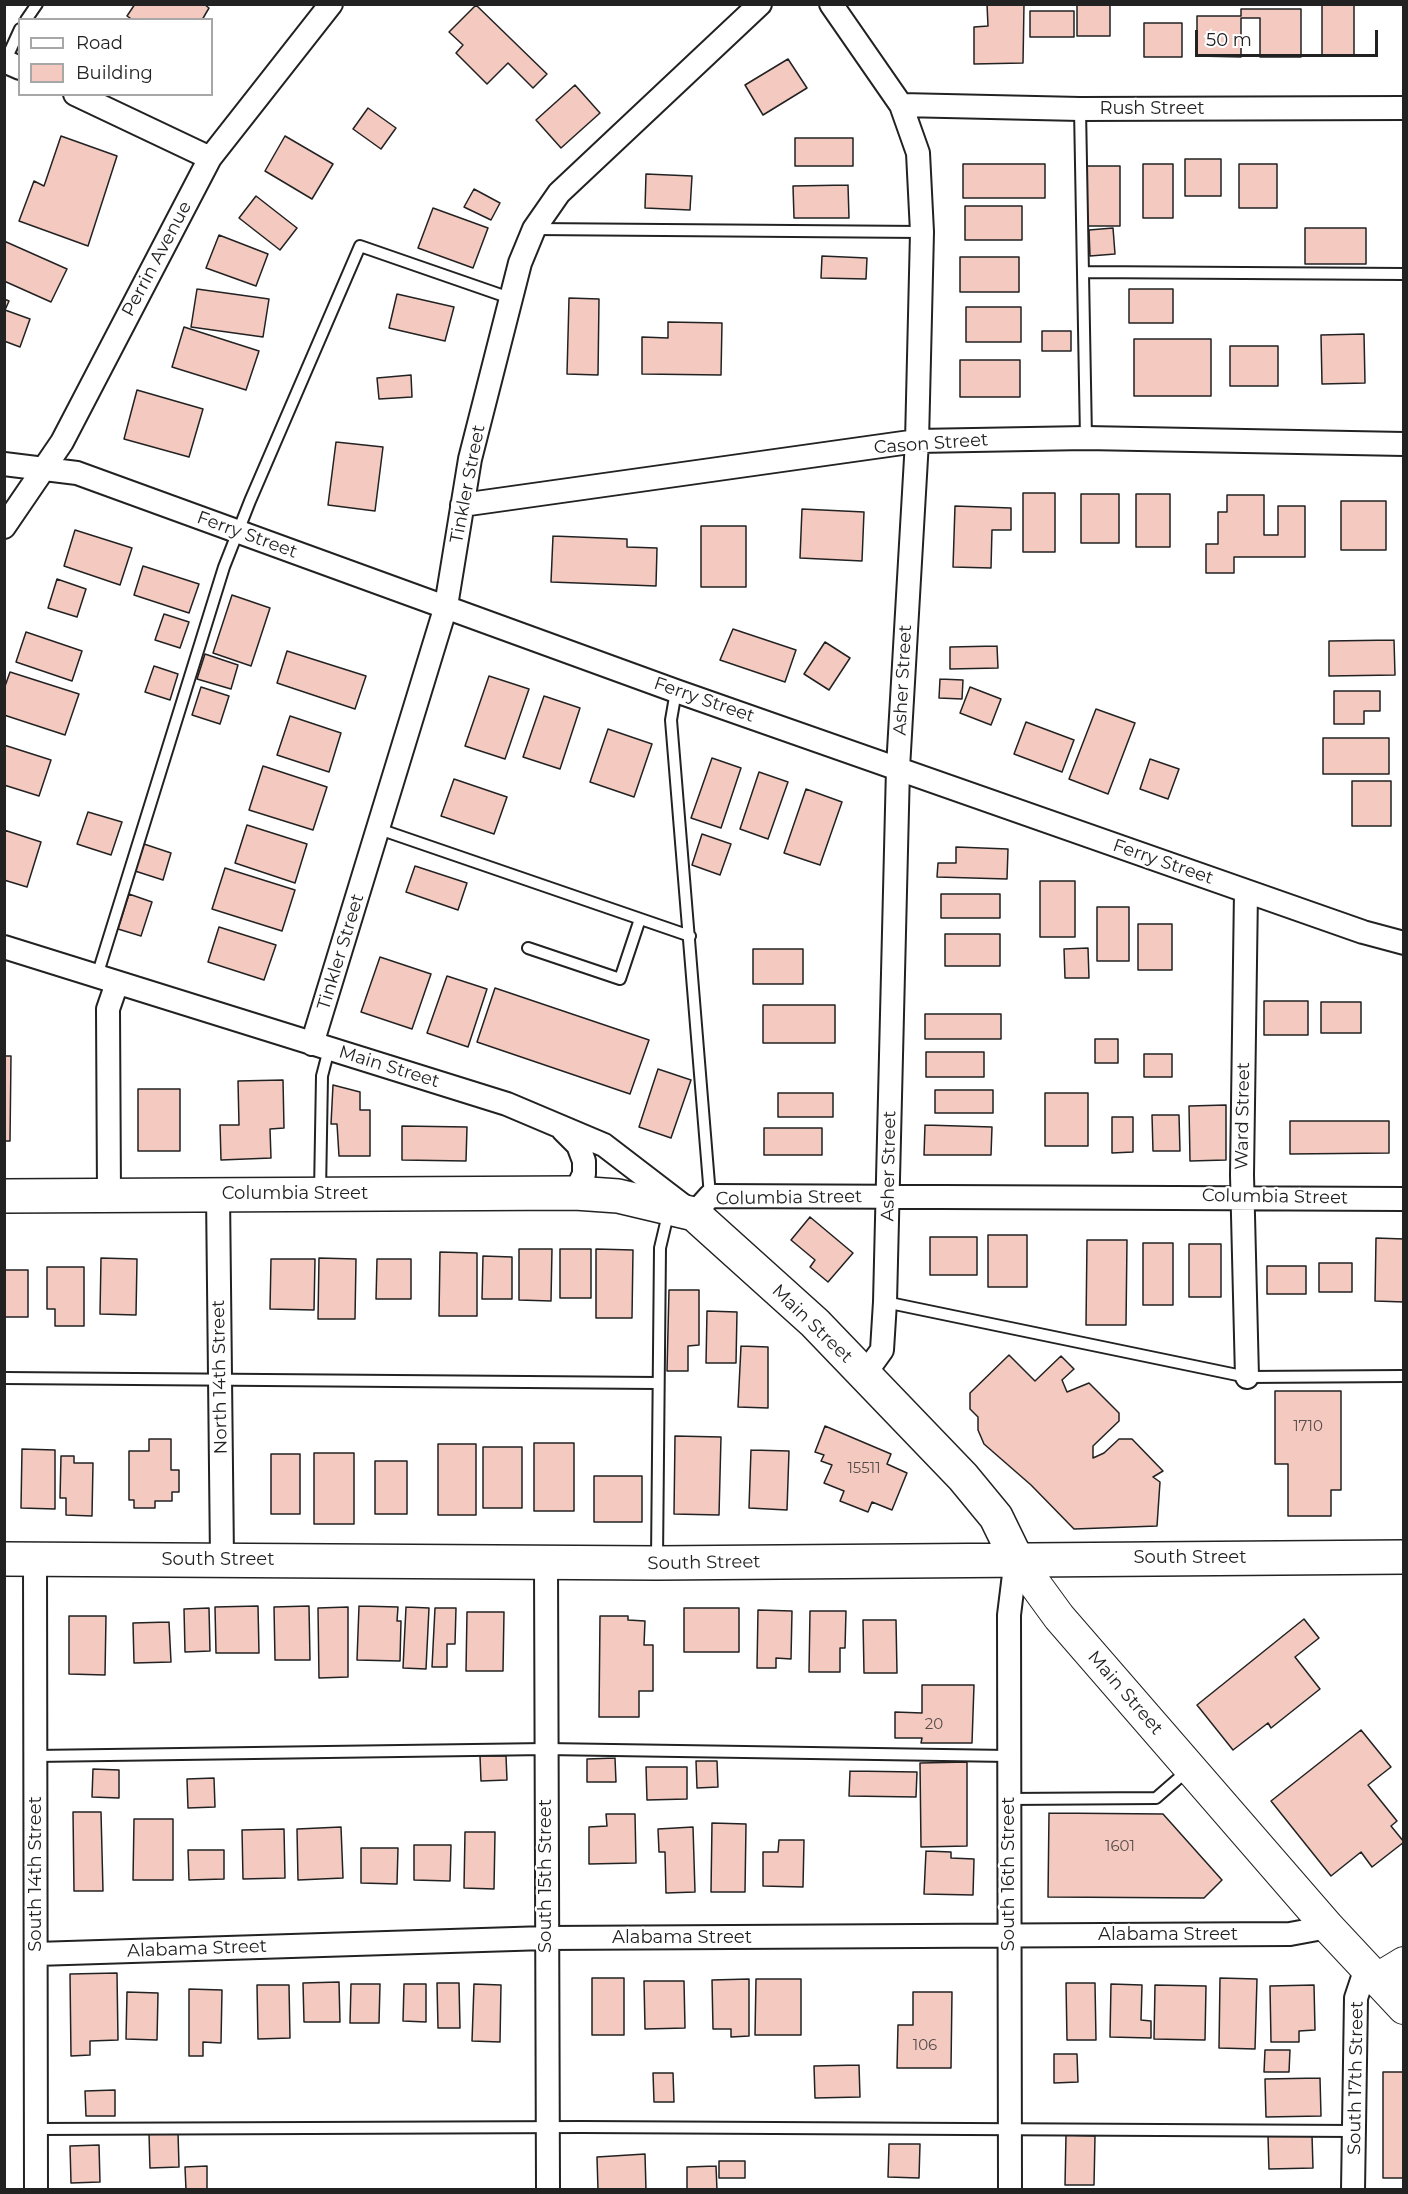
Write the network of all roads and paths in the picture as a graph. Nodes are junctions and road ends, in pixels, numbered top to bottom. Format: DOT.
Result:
graph roads {
  1 [pos="37,4"];
  2 [pos="331,4"];
  3 [pos="760,4"];
  4 [pos="831,4"];
  5 [pos="27,18"];
  6 [pos="18,35"];
  7 [pos="9,64"];
  8 [pos="79,96"];
  9 [pos="901,105"];
  10 [pos="1404,108"];
  11 [pos="1080,109"];
  12 [pos="210,158"];
  13 [pos="534,229"];
  14 [pos="921,232"];
  15 [pos="1083,272"];
  16 [pos="1404,274"];
  17 [pos="510,298"];
  18 [pos="1086,438"];
  19 [pos="917,441"];
  20 [pos="1404,444"];
  21 [pos="4,464"];
  22 [pos="47,467"];
  23 [pos="462,505"];
  24 [pos="4,527"];
  25 [pos="238,531"];
  26 [pos="446,606"];
  27 [pos="676,691"];
  28 [pos="898,768"];
  29 [pos="379,830"];
  30 [pos="1246,891"];
  31 [pos="640,919"];
  32 [pos="690,936"];
  33 [pos="1404,943"];
  34 [pos="4,947"];
  35 [pos="528,948"];
  36 [pos="107,979"];
  37 [pos="320,1047"];
  38 [pos="563,1130"];
  39 [pos="575,1193"];
  40 [pos="218,1194"];
  41 [pos="320,1194"];
  42 [pos="4,1196"];
  43 [pos="109,1196"];
  44 [pos="1243,1196"];
  45 [pos="888,1197"];
  46 [pos="1404,1198"];
  47 [pos="691,1207"];
  48 [pos="885,1302"];
  49 [pos="864,1375"];
  50 [pos="1404,1376"];
  51 [pos="1247,1377"];
  52 [pos="4,1378"];
  53 [pos="220,1378"];
  54 [pos="657,1383"];
  55 [pos="1404,1557"];
  56 [pos="1016,1558"];
  57 [pos="20,1559"];
  58 [pos="222,1559"];
  59 [pos="546,1563"];
  60 [pos="657,1563"];
  61 [pos="546,1749"];
  62 [pos="35,1756"];
  63 [pos="1009,1756"];
  64 [pos="1190,1768"];
  65 [pos="1009,1798"];
  66 [pos="1328,1927"];
  67 [pos="1009,1936"];
  68 [pos="546,1938"];
  69 [pos="36,1954"];
  70 [pos="1404,1963"];
  71 [pos="1371,1974"];
  72 [pos="1404,2008"];
  73 [pos="546,2127"];
  74 [pos="36,2129"];
  75 [pos="1011,2129"];
  76 [pos="1354,2131"];
  77 [pos="36,2190"];
  78 [pos="548,2190"];
  79 [pos="1010,2190"];
  80 [pos="1353,2190"];
  1 -- 5 [label="lane"];
  2 -- 12 [label="street, Perrin Avenue"];
  3 -- 13 [label="street, Tinkler Street"];
  4 -- 9 [label="street, Asher Street"];
  6 -- 7 [label="lane"];
  8 -- 12 [label="street"];
  9 -- 11 [label="street, Rush Street"];
  9 -- 14 [label="street, Asher Street"];
  10 -- 11 [label="street, Rush Street"];
  11 -- 15 [label="lane"];
  12 -- 22 [label="street, Perrin Avenue"];
  13 -- 14 [label="lane"];
  13 -- 17 [label="street, Tinkler Street"];
  14 -- 19 [label="street, Asher Street"];
  15 -- 16 [label="lane"];
  15 -- 18 [label="lane"];
  17 -- 23 [label="street, Tinkler Street"];
  17 -- 25 [label="lane"];
  18 -- 19 [label="street, Cason Street"];
  18 -- 20 [label="street, Cason Street"];
  19 -- 23 [label="street, Cason Street"];
  19 -- 28 [label="street, Asher Street"];
  21 -- 22 [label="street, Ferry Street"];
  22 -- 24 [label="street, Perrin Avenue"];
  22 -- 25 [label="street, Ferry Street"];
  23 -- 26 [label="street, Tinkler Street"];
  25 -- 26 [label="street, Ferry Street"];
  25 -- 36 [label="lane"];
  26 -- 27 [label="street, Ferry Street"];
  26 -- 29 [label="street, Tinkler Street"];
  27 -- 28 [label="street, Ferry Street"];
  27 -- 32 [label="lane"];
  28 -- 30 [label="street, Ferry Street"];
  28 -- 45 [label="street, Asher Street"];
  29 -- 31 [label="lane"];
  29 -- 37 [label="street, Tinkler Street"];
  30 -- 33 [label="street, Ferry Street"];
  30 -- 44 [label="street, Ward Street"];
  31 -- 32 [label="lane"];
  31 -- 35 [label="lane"];
  32 -- 47 [label="lane"];
  34 -- 36 [label="street, Main Street"];
  36 -- 37 [label="street, Main Street"];
  36 -- 43 [label="street"];
  37 -- 38 [label="street, Main Street"];
  37 -- 41 [label="lane"];
  38 -- 39 [label="street"];
  38 -- 47 [label="street, Main Street"];
  39 -- 41 [label="main road, Columbia Street"];
  39 -- 47 [label="main road, Columbia Street"];
  40 -- 41 [label="main road, Columbia Street"];
  40 -- 43 [label="main road, Columbia Street"];
  40 -- 53 [label="street, North 14th Street"];
  42 -- 43 [label="main road, Columbia Street"];
  44 -- 45 [label="street, Columbia Street"];
  44 -- 46 [label="street, Columbia Street"];
  44 -- 51 [label="street, Ward Street"];
  45 -- 47 [label="street, Columbia Street"];
  45 -- 48 [label="street, Asher Street"];
  47 -- 49 [label="main road, Main Street"];
  47 -- 54 [label="lane"];
  48 -- 49 [label="street, Asher Street"];
  48 -- 51 [label="lane"];
  49 -- 56 [label="main road, Main Street"];
  50 -- 51 [label="lane"];
  52 -- 53 [label="lane"];
  53 -- 54 [label="lane"];
  53 -- 58 [label="street, North 14th Street"];
  54 -- 60 [label="lane"];
  55 -- 56 [label="main road, South Street"];
  56 -- 60 [label="main road, South Street"];
  56 -- 63 [label="street, South 16th Street"];
  56 -- 64 [label="main road, Main Street"];
  57 -- 58 [label="main road, South Street"];
  57 -- 62 [label="street, South 14th Street"];
  58 -- 59 [label="main road, South Street"];
  59 -- 60 [label="main road, South Street"];
  59 -- 61 [label="street, South 15th Street"];
  61 -- 62 [label="lane"];
  61 -- 63 [label="lane"];
  61 -- 68 [label="street, South 15th Street"];
  62 -- 69 [label="street, South 14th Street"];
  63 -- 65 [label="street, South 16th Street"];
  64 -- 65 [label="lane"];
  64 -- 66 [label="main road, Main Street"];
  65 -- 67 [label="street, South 16th Street"];
  66 -- 67 [label="street, Alabama Street"];
  66 -- 71 [label="main road, Main Street"];
  67 -- 68 [label="street, Alabama Street"];
  67 -- 75 [label="street, South 16th Street"];
  68 -- 69 [label="street, Alabama Street"];
  68 -- 73 [label="street, South 15th Street"];
  69 -- 74 [label="street, South 14th Street"];
  70 -- 71 [label="main road"];
  71 -- 72 [label="main road, Main Street"];
  71 -- 76 [label="street, South 17th Street"];
  73 -- 74 [label="lane"];
  73 -- 75 [label="lane"];
  73 -- 78 [label="street, South 15th Street"];
  74 -- 77 [label="street, South 14th Street"];
  75 -- 76 [label="lane"];
  75 -- 79 [label="street, South 16th Street"];
  76 -- 80 [label="street, South 17th Street"];
}
